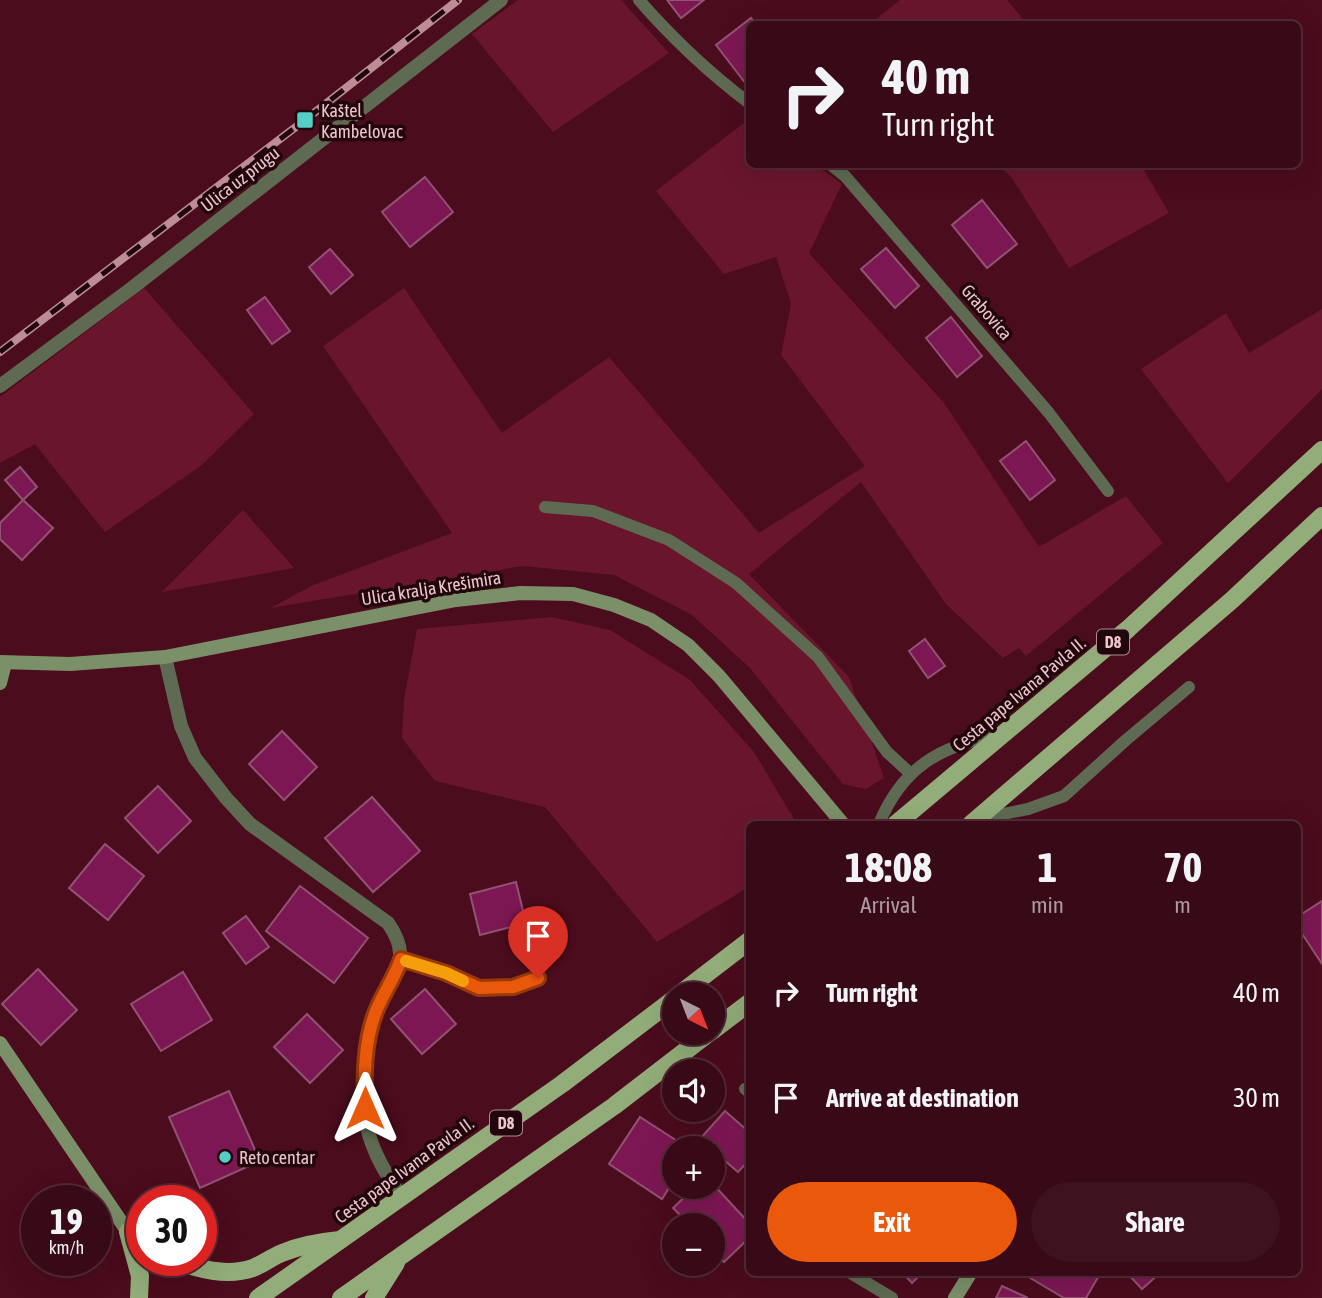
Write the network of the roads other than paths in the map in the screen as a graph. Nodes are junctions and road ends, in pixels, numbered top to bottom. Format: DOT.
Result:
graph roads {
  1 [pos="501,0"];
  2 [pos="639,0"];
  3 [pos="746,101"];
  4 [pos="835,168"];
  5 [pos="0,386"];
  6 [pos="1322,450"];
  7 [pos="1108,491"];
  8 [pos="545,506"];
  9 [pos="1322,516"];
  10 [pos="165,657"];
  11 [pos="2,663"];
  12 [pos="0,683"];
  13 [pos="1189,687"];
  14 [pos="1002,736"];
  15 [pos="911,774"];
  16 [pos="841,821"];
  17 [pos="880,821"];
  18 [pos="900,821"];
  19 [pos="976,821"];
  20 [pos="979,821"];
  21 [pos="746,943"];
  22 [pos="401,959"];
  23 [pos="538,978"];
  24 [pos="696,982"];
  25 [pos="746,1005"];
  26 [pos="662,1008"];
  27 [pos="725,1021"];
  28 [pos="0,1043"];
  29 [pos="694,1045"];
  30 [pos="402,1198"];
  31 [pos="126,1223"];
  32 [pos="343,1240"];
  33 [pos="399,1258"];
  34 [pos="217,1271"];
  35 [pos="140,1276"];
  36 [pos="856,1276"];
  37 [pos="969,1276"];
  38 [pos="139,1298"];
  39 [pos="258,1298"];
  40 [pos="341,1298"];
  41 [pos="374,1298"];
  42 [pos="892,1298"];
  43 [pos="955,1298"];
  1 -- 5 [label="street, Ulica uz prugu"];
  2 -- 3 [label="lane"];
  4 -- 7 [label="lane, Grabovica"];
  6 -- 14 [label="main road, Cesta pape Ivana Pavla II. / D8"];
  8 -- 15 [label="lane"];
  9 -- 19 [label="main road, D8"];
  10 -- 11 [label="street, Ulica kralja Krešimira"];
  10 -- 16 [label="street, Ulica kralja Krešimira"];
  10 -- 22 [label="street"];
  11 -- 12 [label="street"];
  13 -- 20 [label="lane"];
  14 -- 15 [label="lane"];
  14 -- 18 [label="main road, Cesta pape Ivana Pavla II. / D8"];
  15 -- 17 [label="lane"];
  21 -- 24 [label="main road"];
  22 -- 23 [label="lane"];
  22 -- 30 [label="street"];
  25 -- 27 [label="main road"];
  26 -- 30 [label="main road, Cesta pape Ivana Pavla II. / D8"];
  28 -- 31 [label="street"];
  29 -- 33 [label="main road"];
  30 -- 32 [label="main road, Cesta pape Ivana Pavla II. / D8"];
  32 -- 34 [label="main road"];
  32 -- 39 [label="main road, Cesta pape Ivana Pavla II. / D8"];
  33 -- 40 [label="main road"];
  33 -- 41 [label="main road"];
  35 -- 38 [label="main road"];
  36 -- 42 [label="lane"];
  37 -- 43 [label="street"];
}
